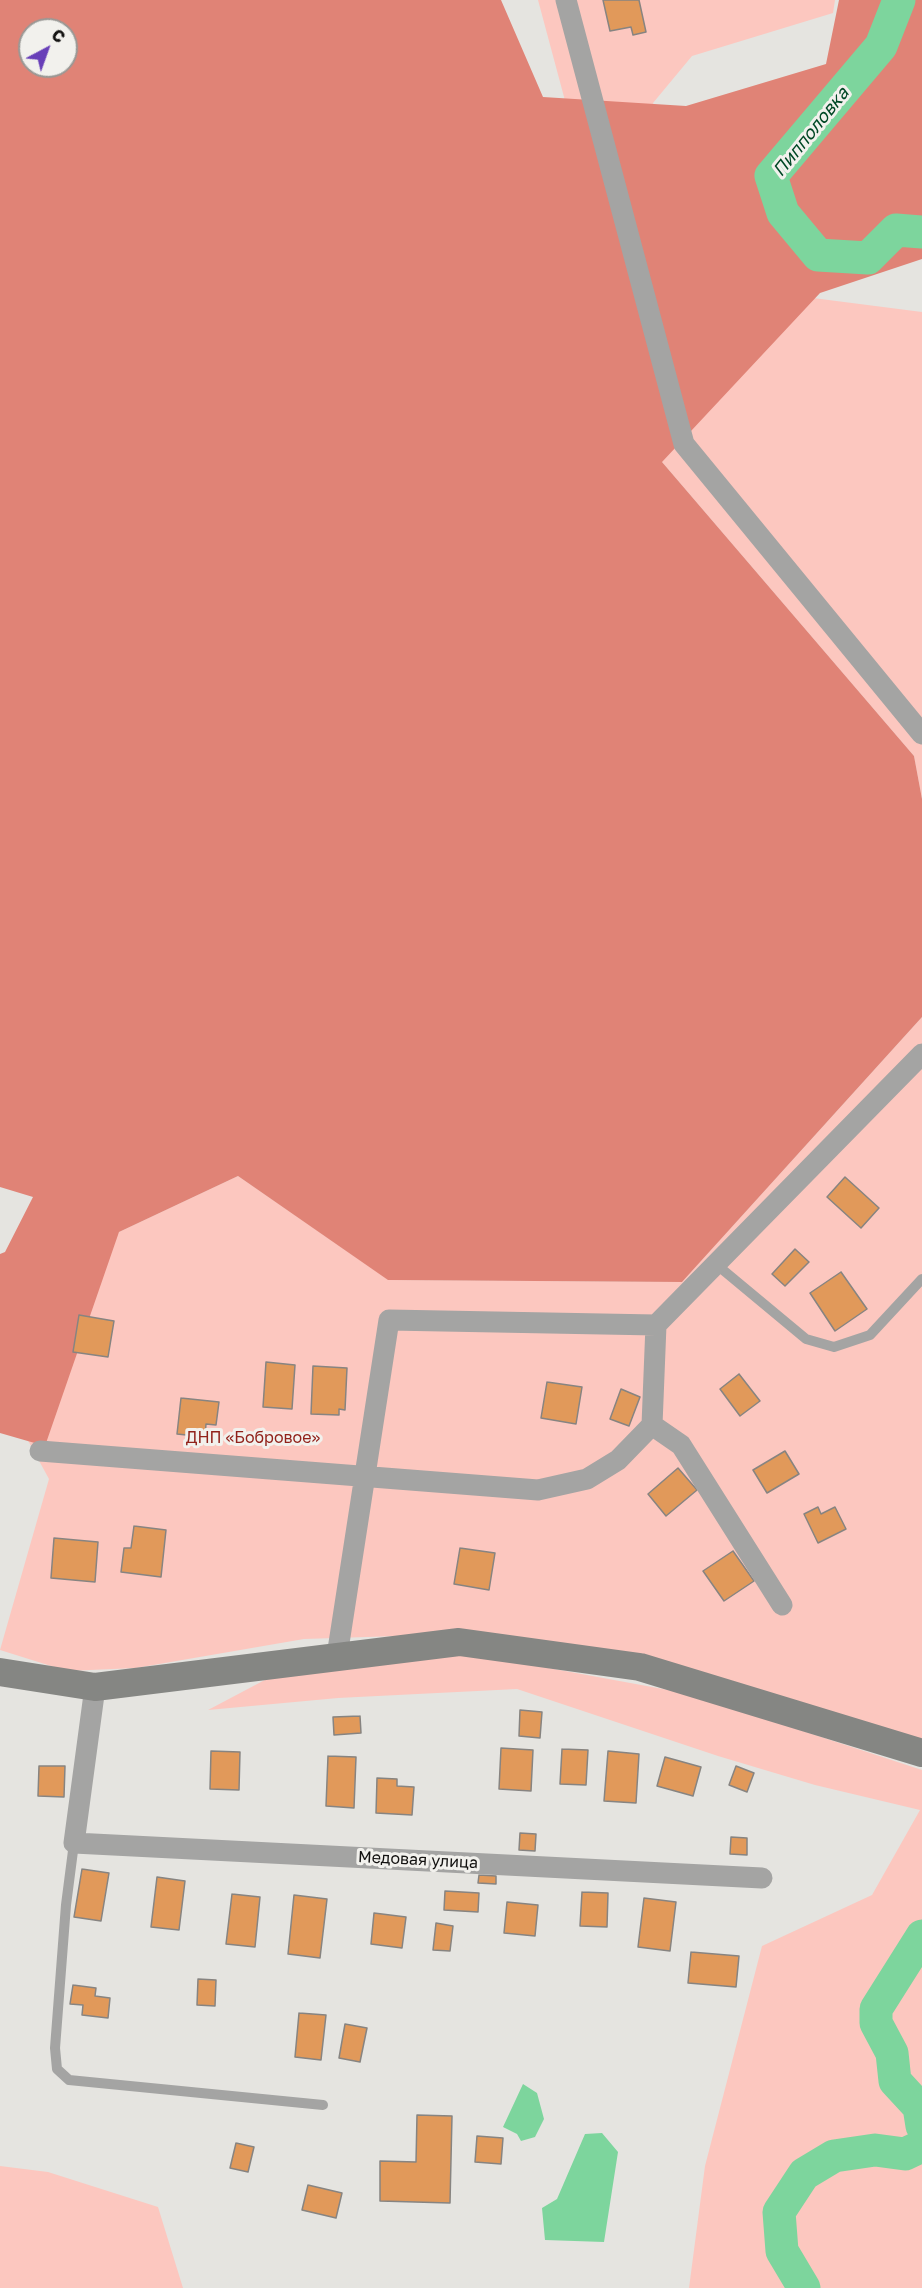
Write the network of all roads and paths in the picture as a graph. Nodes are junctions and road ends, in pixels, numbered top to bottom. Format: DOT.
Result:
graph roads {
  1 [pos="566,0"];
  2 [pos="922,734"];
  3 [pos="922,1054"];
  4 [pos="717,1265"];
  5 [pos="922,1279"];
  6 [pos="656,1325"];
  7 [pos="652,1425"];
  8 [pos="40,1451"];
  9 [pos="366,1479"];
  10 [pos="782,1605"];
  11 [pos="337,1656"];
  12 [pos="0,1672"];
  13 [pos="95,1687"];
  14 [pos="922,1753"];
  15 [pos="74,1843"];
  16 [pos="762,1878"];
  17 [pos="323,2105"];
  1 -- 2 [label="street"];
  3 -- 4 [label="street"];
  4 -- 5 [label="lane"];
  4 -- 6 [label="street"];
  6 -- 7 [label="street"];
  6 -- 9 [label="street"];
  7 -- 9 [label="street"];
  7 -- 10 [label="street"];
  8 -- 9 [label="street"];
  9 -- 11 [label="street"];
  11 -- 13 [label="main road"];
  11 -- 14 [label="main road"];
  12 -- 13 [label="main road"];
  13 -- 15 [label="street"];
  15 -- 16 [label="street, Медовая улица"];
  15 -- 17 [label="lane"];
}
